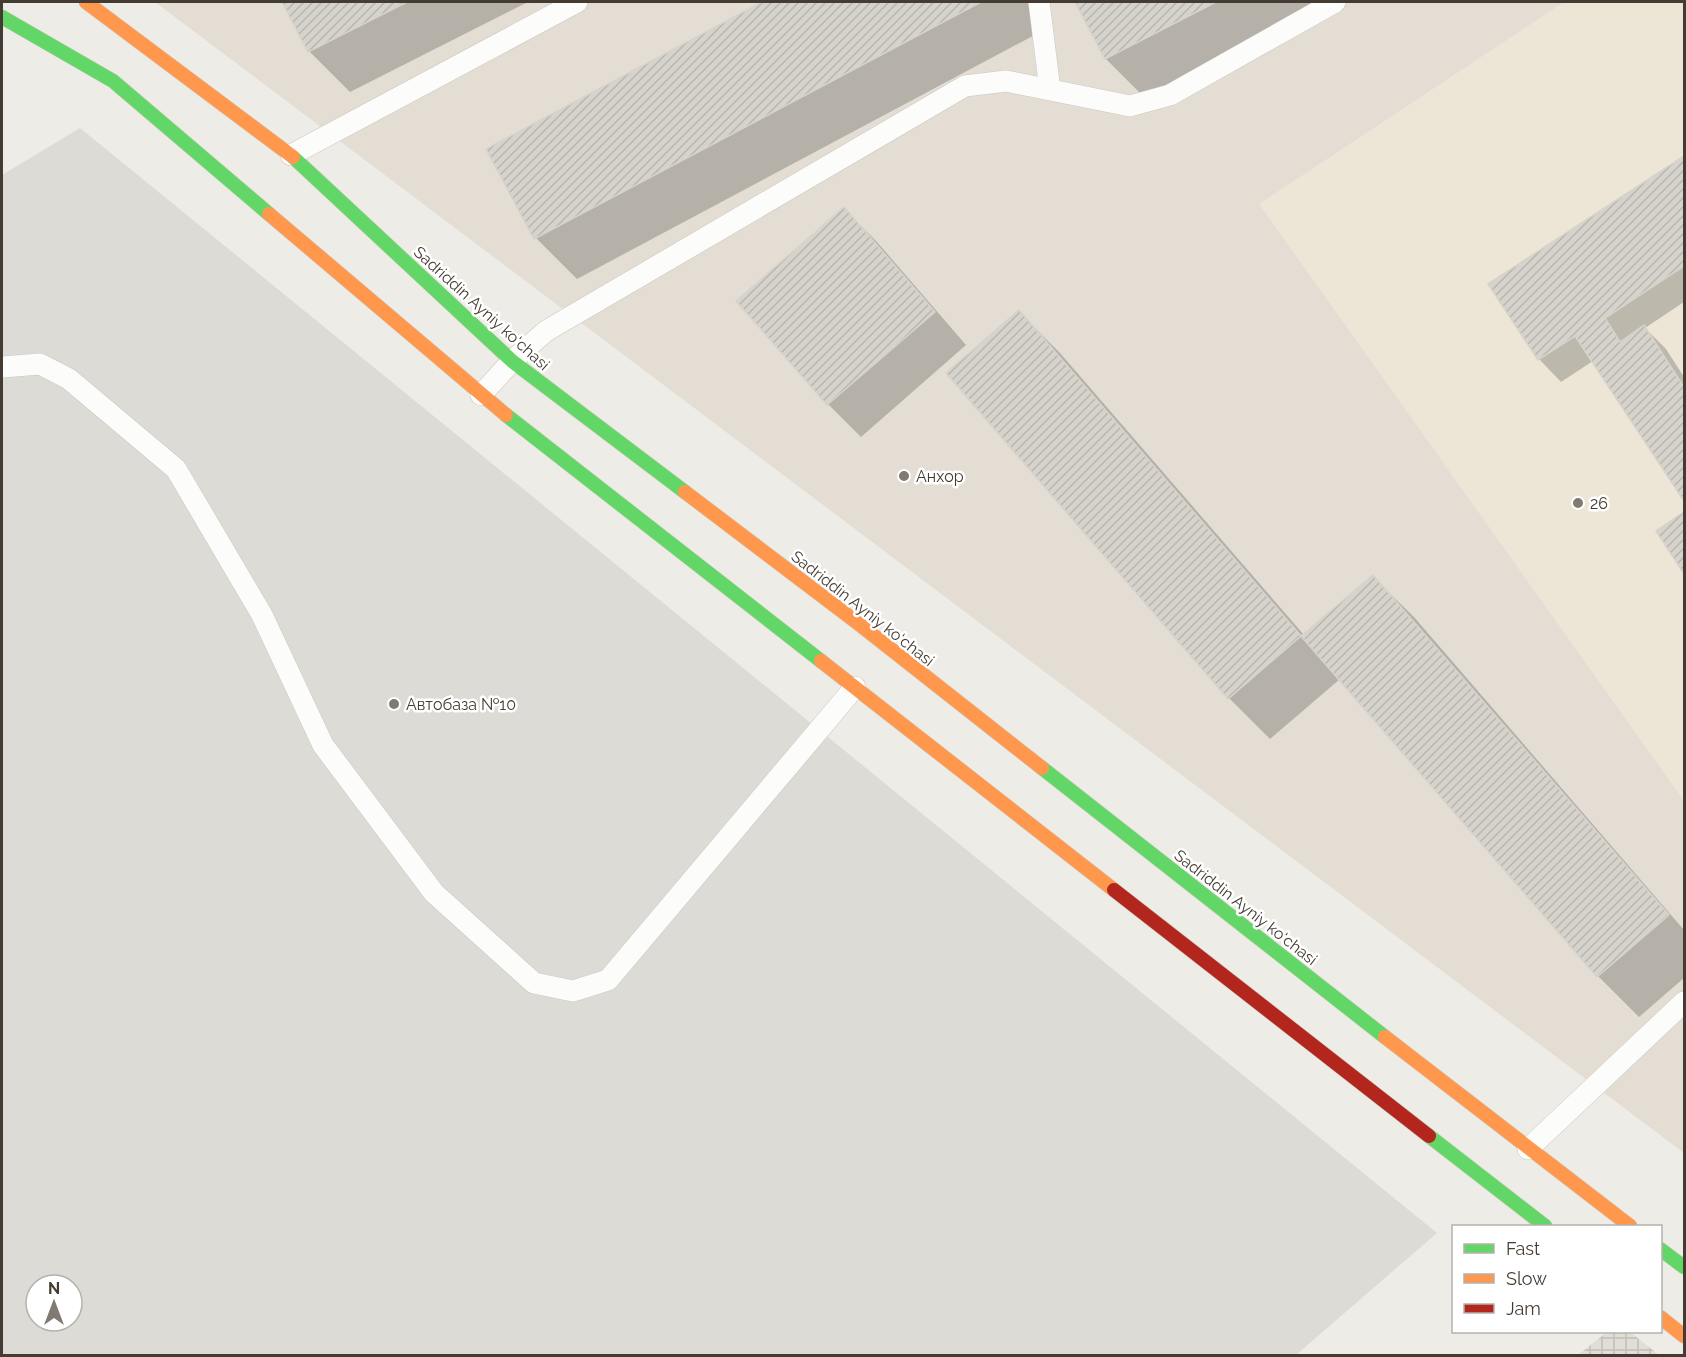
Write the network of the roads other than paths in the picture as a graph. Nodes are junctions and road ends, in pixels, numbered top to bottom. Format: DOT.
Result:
graph roads {
  1 [pos="86,2"];
  2 [pos="577,2"];
  3 [pos="1039,2"];
  4 [pos="1335,2"];
  5 [pos="2,17"];
  6 [pos="1050,90"];
  7 [pos="291,155"];
  8 [pos="512,361"];
  9 [pos="2,367"];
  10 [pos="481,395"];
  11 [pos="855,687"];
  12 [pos="1684,1002"];
  13 [pos="1528,1149"];
  14 [pos="1542,1225"];
  15 [pos="1627,1225"];
  16 [pos="1662,1250"];
  17 [pos="1684,1267"];
  18 [pos="1662,1319"];
  19 [pos="1684,1336"];
  1 -- 7 [label="main road, Sadriddin Ayniy ko‘chasi"];
  2 -- 7 [label="lane"];
  3 -- 6 [label="lane"];
  4 -- 6 [label="lane"];
  5 -- 10 [label="main road"];
  6 -- 8 [label="lane"];
  7 -- 8 [label="main road, Sadriddin Ayniy ko‘chasi"];
  8 -- 10 [label="lane"];
  8 -- 13 [label="main road, Sadriddin Ayniy ko‘chasi"];
  9 -- 11 [label="lane"];
  10 -- 11 [label="main road"];
  11 -- 14 [label="main road"];
  12 -- 13 [label="lane"];
  13 -- 15 [label="main road, Sadriddin Ayniy ko‘chasi"];
  16 -- 17 [label="main road"];
  18 -- 19 [label="main road"];
}
